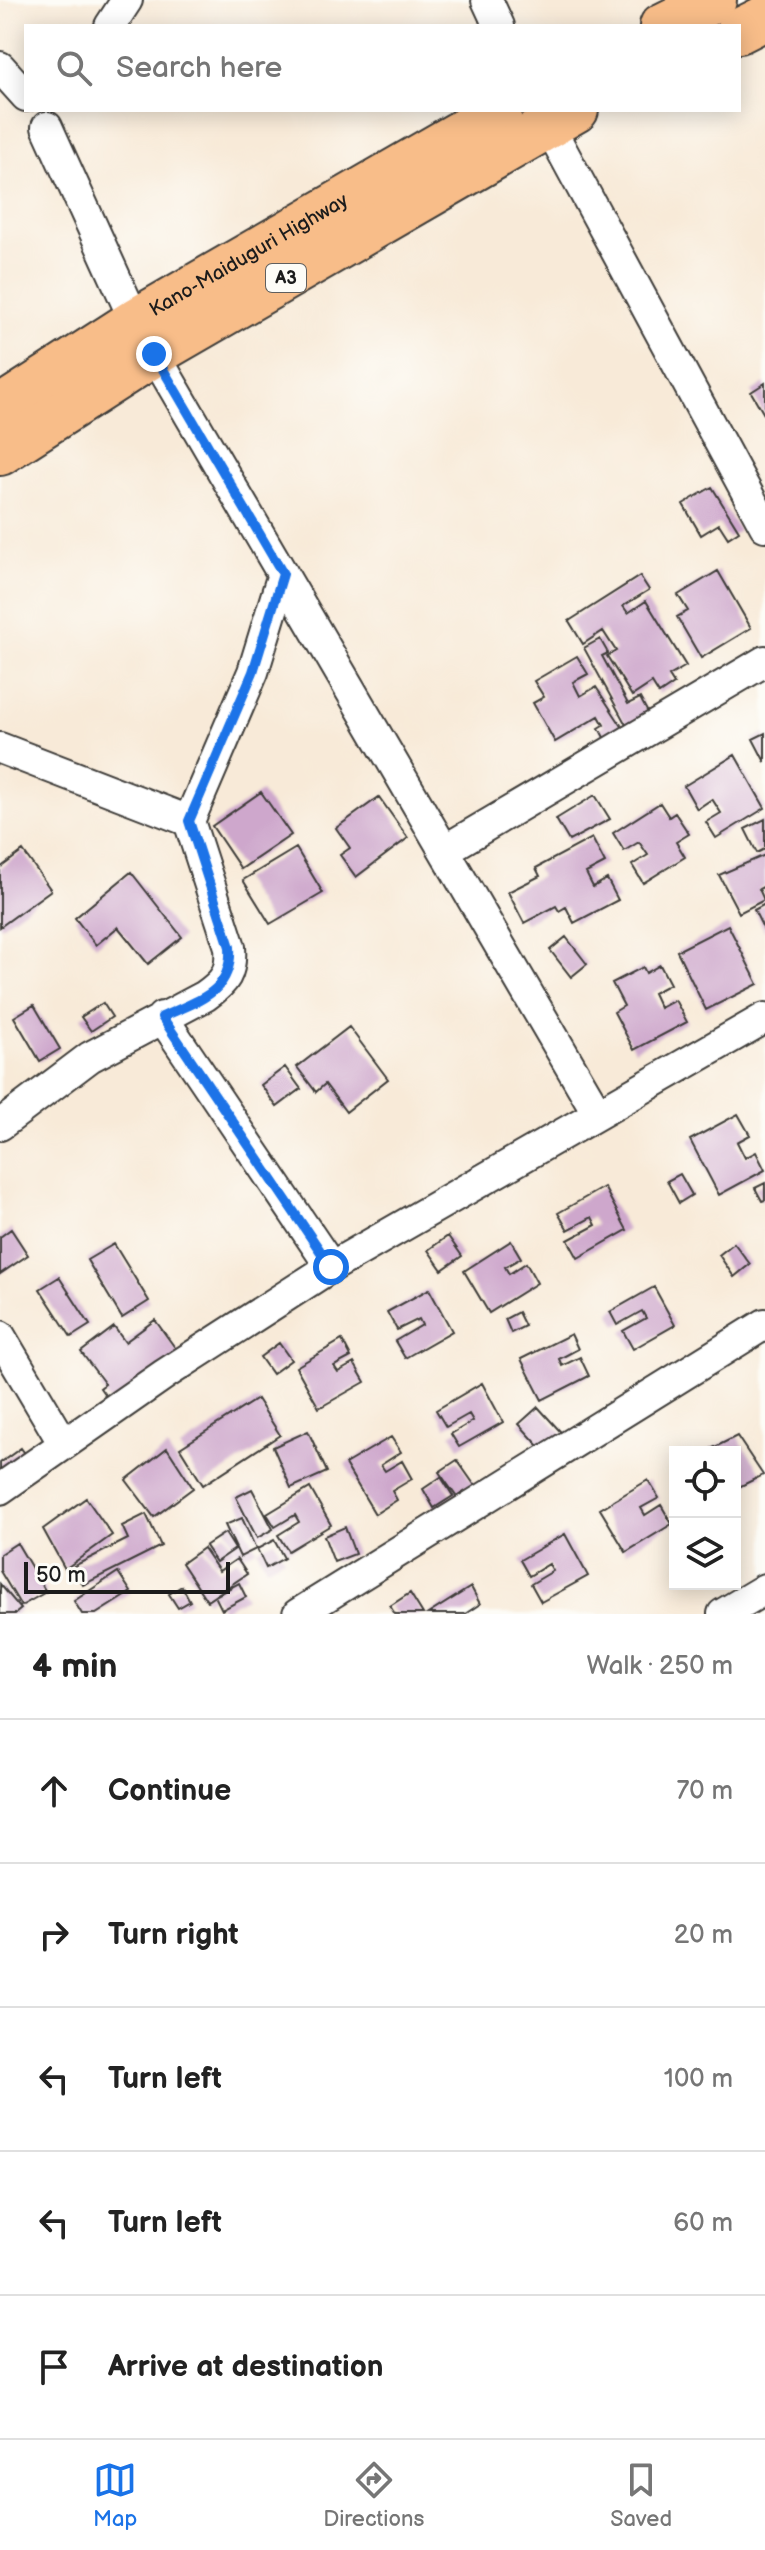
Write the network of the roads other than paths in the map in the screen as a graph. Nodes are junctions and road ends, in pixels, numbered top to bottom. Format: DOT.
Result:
graph roads {
  1 [pos="127,0"];
  2 [pos="487,0"];
  3 [pos="714,0"];
  4 [pos="765,18"];
  5 [pos="111,24"];
  6 [pos="498,24"];
  7 [pos="666,24"];
  8 [pos="741,30"];
  9 [pos="0,67"];
  10 [pos="24,94"];
  11 [pos="497,112"];
  12 [pos="554,115"];
  13 [pos="46,116"];
  14 [pos="144,338"];
  15 [pos="0,408"];
  16 [pos="0,453"];
  17 [pos="765,526"];
  18 [pos="283,574"];
  19 [pos="765,661"];
  20 [pos="0,748"];
  21 [pos="189,821"];
  22 [pos="445,850"];
  23 [pos="162,1017"];
  24 [pos="765,1018"];
  25 [pos="597,1112"];
  26 [pos="0,1125"];
  27 [pos="331,1267"];
  28 [pos="765,1324"];
  29 [pos="0,1336"];
  30 [pos="64,1444"];
  31 [pos="0,1489"];
  32 [pos="765,1589"];
  33 [pos="298,1614"];
  34 [pos="723,1614"];
  1 -- 5 [label="street"];
  2 -- 6 [label="street"];
  3 -- 7 [label="highway"];
  4 -- 8 [label="highway"];
  9 -- 10 [label="street"];
  11 -- 14 [label="highway, Kano-Maiduguri Highway / A3"];
  12 -- 14 [label="highway, Kano-Maiduguri Highway / A3"];
  12 -- 17 [label="street"];
  13 -- 14 [label="street"];
  14 -- 15 [label="highway, Kano-Maiduguri Highway / A3"];
  14 -- 16 [label="highway, Kano-Maiduguri Highway / A3"];
  14 -- 18 [label="street"];
  18 -- 21 [label="street"];
  18 -- 22 [label="street"];
  19 -- 22 [label="street"];
  20 -- 21 [label="street"];
  21 -- 23 [label="street"];
  22 -- 25 [label="street"];
  23 -- 26 [label="street"];
  23 -- 27 [label="street"];
  24 -- 25 [label="street"];
  25 -- 27 [label="street"];
  27 -- 30 [label="street"];
  28 -- 33 [label="street"];
  29 -- 30 [label="street"];
  30 -- 31 [label="street"];
  32 -- 34 [label="street"];
}
